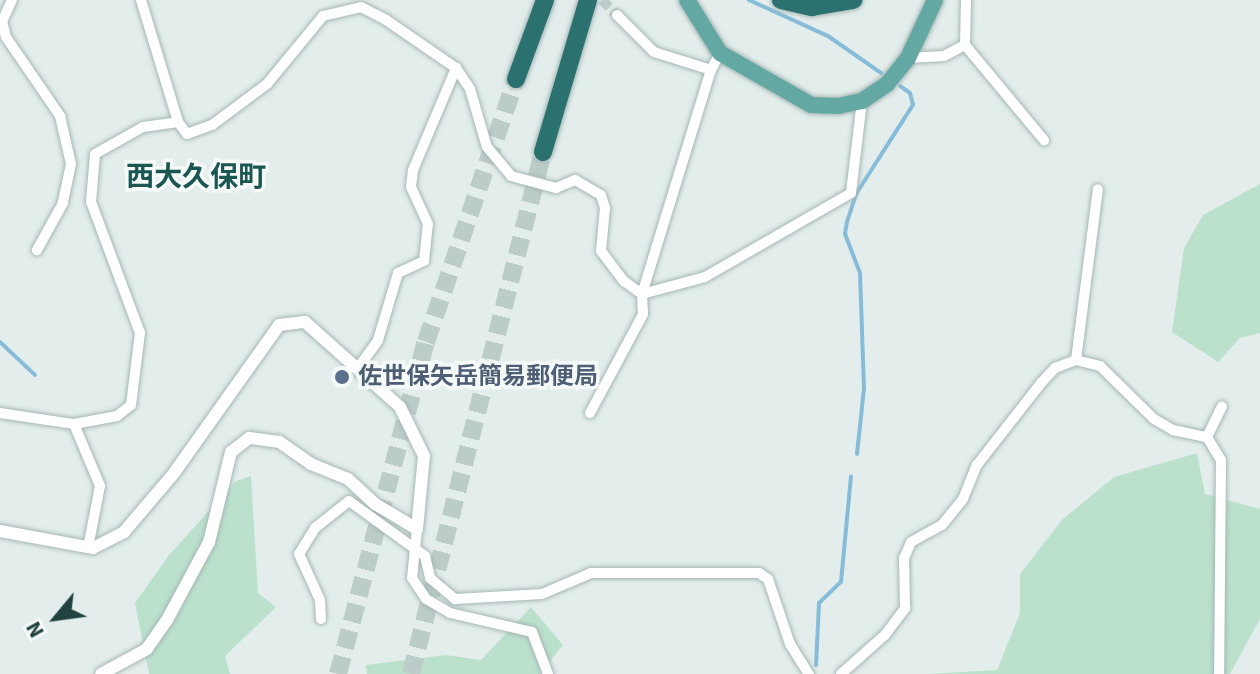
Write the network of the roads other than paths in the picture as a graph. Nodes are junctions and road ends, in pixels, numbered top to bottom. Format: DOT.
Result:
graph roads {
  1 [pos="12,0"];
  2 [pos="141,0"];
  3 [pos="545,0"];
  4 [pos="588,0"];
  5 [pos="600,0"];
  6 [pos="687,0"];
  7 [pos="781,0"];
  8 [pos="853,0"];
  9 [pos="935,0"];
  10 [pos="966,0"];
  11 [pos="361,4"];
  12 [pos="617,15"];
  13 [pos="965,45"];
  14 [pos="720,53"];
  15 [pos="908,58"];
  16 [pos="456,68"];
  17 [pos="711,70"];
  18 [pos="516,79"];
  19 [pos="862,101"];
  20 [pos="557,106"];
  21 [pos="178,122"];
  22 [pos="1044,140"];
  23 [pos="543,152"];
  24 [pos="1098,189"];
  25 [pos="37,250"];
  26 [pos="642,294"];
  27 [pos="1076,360"];
  28 [pos="358,368"];
  29 [pos="1222,406"];
  30 [pos="0,413"];
  31 [pos="590,413"];
  32 [pos="74,424"];
  33 [pos="1207,437"];
  34 [pos="417,529"];
  35 [pos="0,531"];
  36 [pos="88,548"];
  37 [pos="416,549"];
  38 [pos="321,619"];
  39 [pos="101,674"];
  40 [pos="548,674"];
  41 [pos="809,674"];
  42 [pos="841,674"];
  43 [pos="1219,674"];
  1 -- 25 [label="street"];
  2 -- 21 [label="street"];
  3 -- 18 [label="highway"];
  4 -- 20 [label="highway"];
  5 -- 20 [label="highway"];
  6 -- 14 [label="main road"];
  7 -- 8 [label="highway"];
  9 -- 15 [label="main road"];
  10 -- 13 [label="street"];
  11 -- 16 [label="street"];
  11 -- 21 [label="street"];
  12 -- 17 [label="street"];
  13 -- 15 [label="street"];
  13 -- 22 [label="street"];
  14 -- 17 [label="street"];
  14 -- 19 [label="main road"];
  15 -- 19 [label="main road"];
  16 -- 26 [label="street"];
  16 -- 28 [label="street"];
  17 -- 26 [label="street"];
  19 -- 26 [label="street"];
  20 -- 23 [label="highway"];
  21 -- 32 [label="street"];
  24 -- 27 [label="street"];
  26 -- 31 [label="street"];
  27 -- 33 [label="street"];
  27 -- 42 [label="street"];
  28 -- 34 [label="street"];
  28 -- 36 [label="street"];
  29 -- 33 [label="street"];
  30 -- 32 [label="street"];
  32 -- 36 [label="street"];
  33 -- 43 [label="street"];
  34 -- 37 [label="street"];
  34 -- 39 [label="street"];
  35 -- 36 [label="street"];
  37 -- 38 [label="street"];
  37 -- 40 [label="street"];
  37 -- 41 [label="street"];
}
